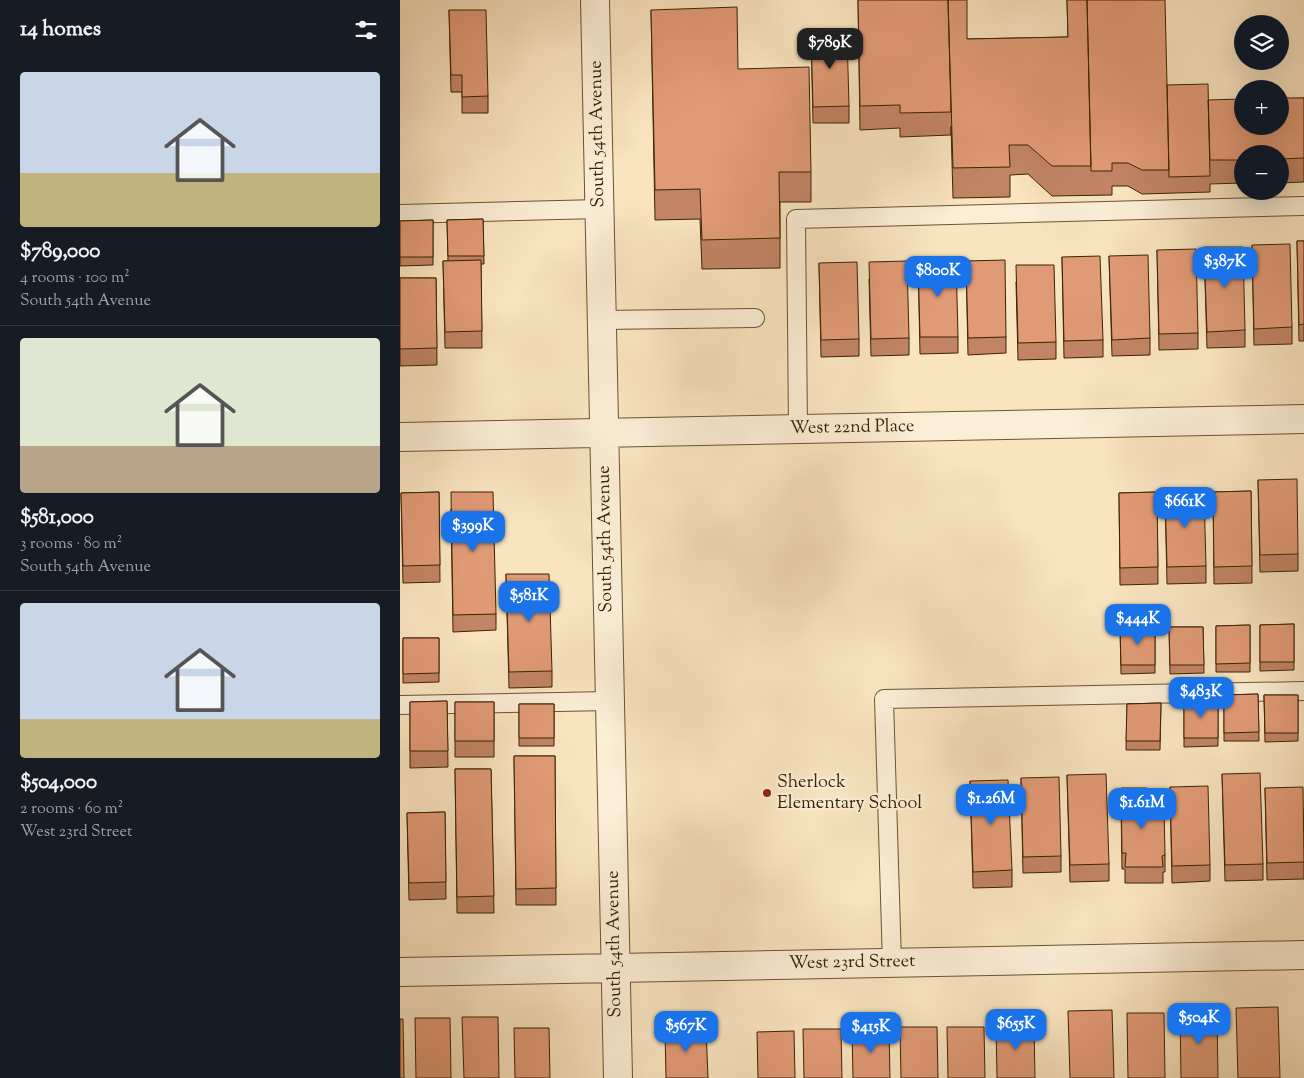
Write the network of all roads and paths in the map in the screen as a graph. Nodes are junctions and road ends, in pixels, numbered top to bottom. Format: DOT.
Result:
graph roads {
  1 [pos="595,0"];
  2 [pos="1304,206"];
  3 [pos="599,209"];
  4 [pos="400,214"];
  5 [pos="755,318"];
  6 [pos="602,320"];
  7 [pos="1304,419"];
  8 [pos="798,429"];
  9 [pos="604,433"];
  10 [pos="400,437"];
  11 [pos="1304,691"];
  12 [pos="608,701"];
  13 [pos="400,705"];
  14 [pos="1304,954"];
  15 [pos="892,963"];
  16 [pos="615,968"];
  17 [pos="400,972"];
  18 [pos="618,1078"];
  1 -- 3 [label="street, South 54th Avenue"];
  2 -- 8 [label="lane"];
  3 -- 4 [label="lane"];
  3 -- 6 [label="street, South 54th Avenue"];
  5 -- 6 [label="lane"];
  6 -- 9 [label="street, South 54th Avenue"];
  7 -- 8 [label="street, West 22nd Place"];
  8 -- 9 [label="street, West 22nd Place"];
  9 -- 10 [label="street, West 22nd Place"];
  9 -- 12 [label="street, South 54th Avenue"];
  11 -- 15 [label="lane"];
  12 -- 13 [label="lane"];
  12 -- 16 [label="street, South 54th Avenue"];
  14 -- 15 [label="street, West 23rd Street"];
  15 -- 16 [label="street, West 23rd Street"];
  16 -- 17 [label="street, West 23rd Street"];
  16 -- 18 [label="street, South 54th Avenue"];
}
